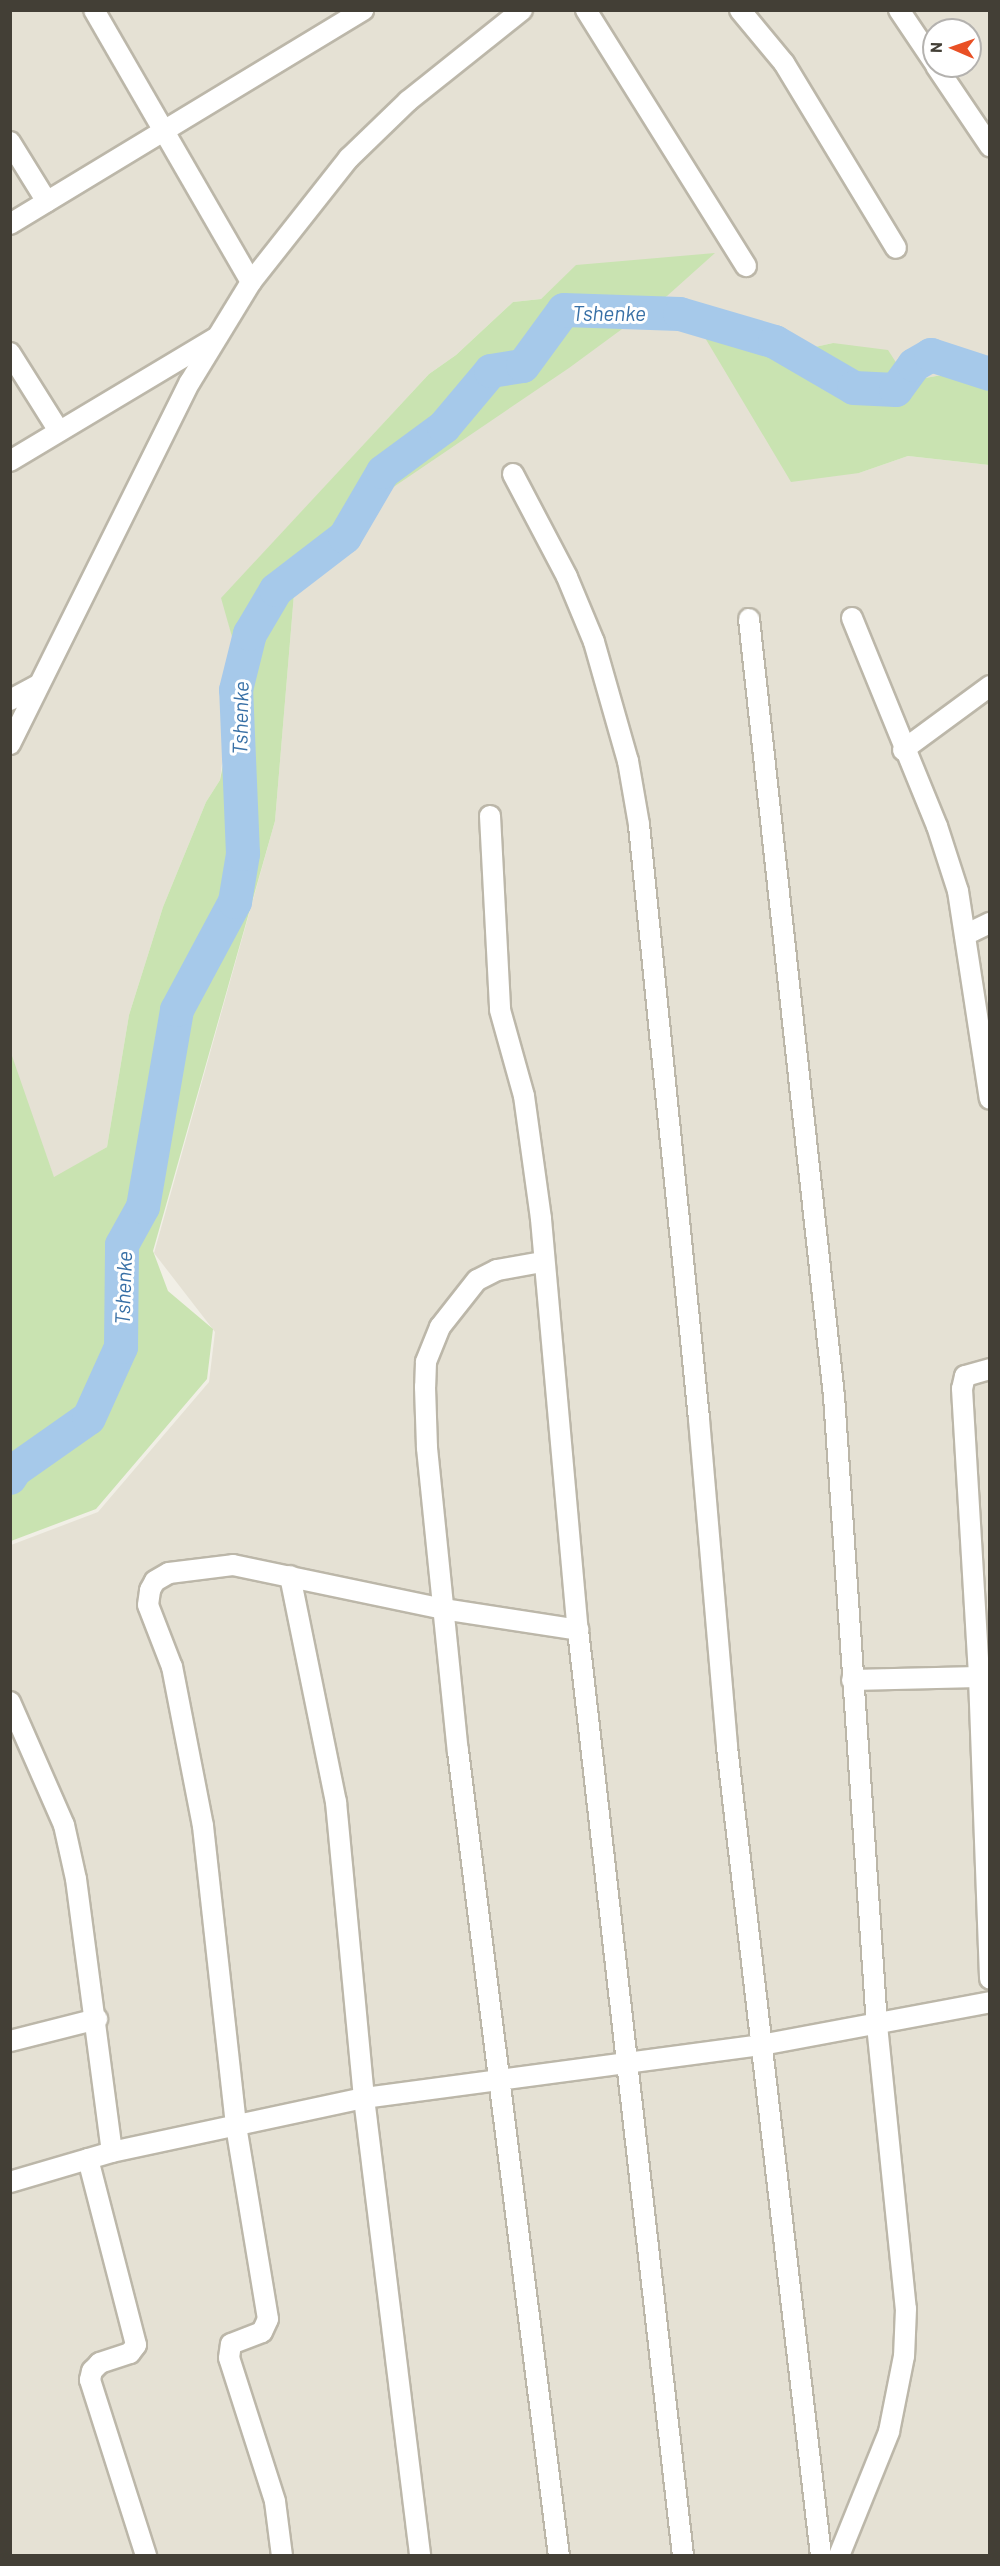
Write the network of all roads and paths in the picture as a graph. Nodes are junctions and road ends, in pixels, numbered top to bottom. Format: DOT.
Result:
graph roads {
  1 [pos="94,10"];
  2 [pos="363,10"];
  3 [pos="522,10"];
  4 [pos="586,10"];
  5 [pos="740,10"];
  6 [pos="899,10"];
  7 [pos="922,44"];
  8 [pos="944,78"];
  9 [pos="162,130"];
  10 [pos="10,141"];
  11 [pos="990,146"];
  12 [pos="47,202"];
  13 [pos="10,224"];
  14 [pos="896,249"];
  15 [pos="746,266"];
  16 [pos="251,282"];
  17 [pos="214,339"];
  18 [pos="10,353"];
  19 [pos="59,431"];
  20 [pos="10,461"];
  21 [pos="513,474"];
  22 [pos="852,618"];
  23 [pos="749,619"];
  24 [pos="36,686"];
  25 [pos="990,686"];
  26 [pos="10,700"];
  27 [pos="10,744"];
  28 [pos="903,750"];
  29 [pos="490,816"];
  30 [pos="990,923"];
  31 [pos="964,935"];
  32 [pos="990,1099"];
  33 [pos="542,1262"];
  34 [pos="990,1369"];
  35 [pos="290,1576"];
  36 [pos="443,1609"];
  37 [pos="578,1630"];
  38 [pos="979,1677"];
  39 [pos="852,1680"];
  40 [pos="10,1702"];
  41 [pos="984,1725"];
  42 [pos="990,1979"];
  43 [pos="990,2001"];
  44 [pos="97,2019"];
  45 [pos="877,2025"];
  46 [pos="10,2041"];
  47 [pos="761,2045"];
  48 [pos="627,2061"];
  49 [pos="499,2078"];
  50 [pos="364,2098"];
  51 [pos="236,2125"];
  52 [pos="112,2152"];
  53 [pos="87,2159"];
  54 [pos="10,2182"];
  55 [pos="146,2556"];
  56 [pos="282,2556"];
  57 [pos="420,2556"];
  58 [pos="560,2556"];
  59 [pos="683,2556"];
  60 [pos="821,2556"];
  61 [pos="839,2556"];
  1 -- 9 [label="street"];
  2 -- 9 [label="street"];
  3 -- 16 [label="street"];
  4 -- 15 [label="street"];
  5 -- 14 [label="street"];
  6 -- 7 [label="street"];
  8 -- 11 [label="street"];
  9 -- 12 [label="street"];
  9 -- 16 [label="street"];
  10 -- 12 [label="street"];
  12 -- 13 [label="street"];
  16 -- 17 [label="street"];
  17 -- 19 [label="street"];
  17 -- 24 [label="street"];
  18 -- 19 [label="street"];
  19 -- 20 [label="street"];
  21 -- 47 [label="street"];
  22 -- 28 [label="street"];
  23 -- 39 [label="street"];
  24 -- 26 [label="street"];
  24 -- 27 [label="street"];
  25 -- 28 [label="street"];
  28 -- 31 [label="street"];
  29 -- 33 [label="street"];
  30 -- 31 [label="street"];
  31 -- 32 [label="street"];
  33 -- 36 [label="street"];
  33 -- 37 [label="street"];
  34 -- 38 [label="street"];
  35 -- 36 [label="street"];
  35 -- 50 [label="street"];
  35 -- 51 [label="street"];
  36 -- 37 [label="street"];
  36 -- 49 [label="street"];
  37 -- 48 [label="street"];
  38 -- 39 [label="street"];
  38 -- 41 [label="street"];
  39 -- 45 [label="street"];
  40 -- 44 [label="street"];
  41 -- 42 [label="street"];
  43 -- 45 [label="street"];
  44 -- 46 [label="street"];
  44 -- 52 [label="street"];
  45 -- 47 [label="street"];
  45 -- 61 [label="street"];
  47 -- 48 [label="street"];
  47 -- 60 [label="street"];
  48 -- 49 [label="street"];
  48 -- 59 [label="street"];
  49 -- 50 [label="street"];
  49 -- 58 [label="street"];
  50 -- 51 [label="street"];
  50 -- 57 [label="street"];
  51 -- 52 [label="street"];
  51 -- 56 [label="street"];
  52 -- 53 [label="street"];
  53 -- 54 [label="street"];
  53 -- 55 [label="street"];
}
